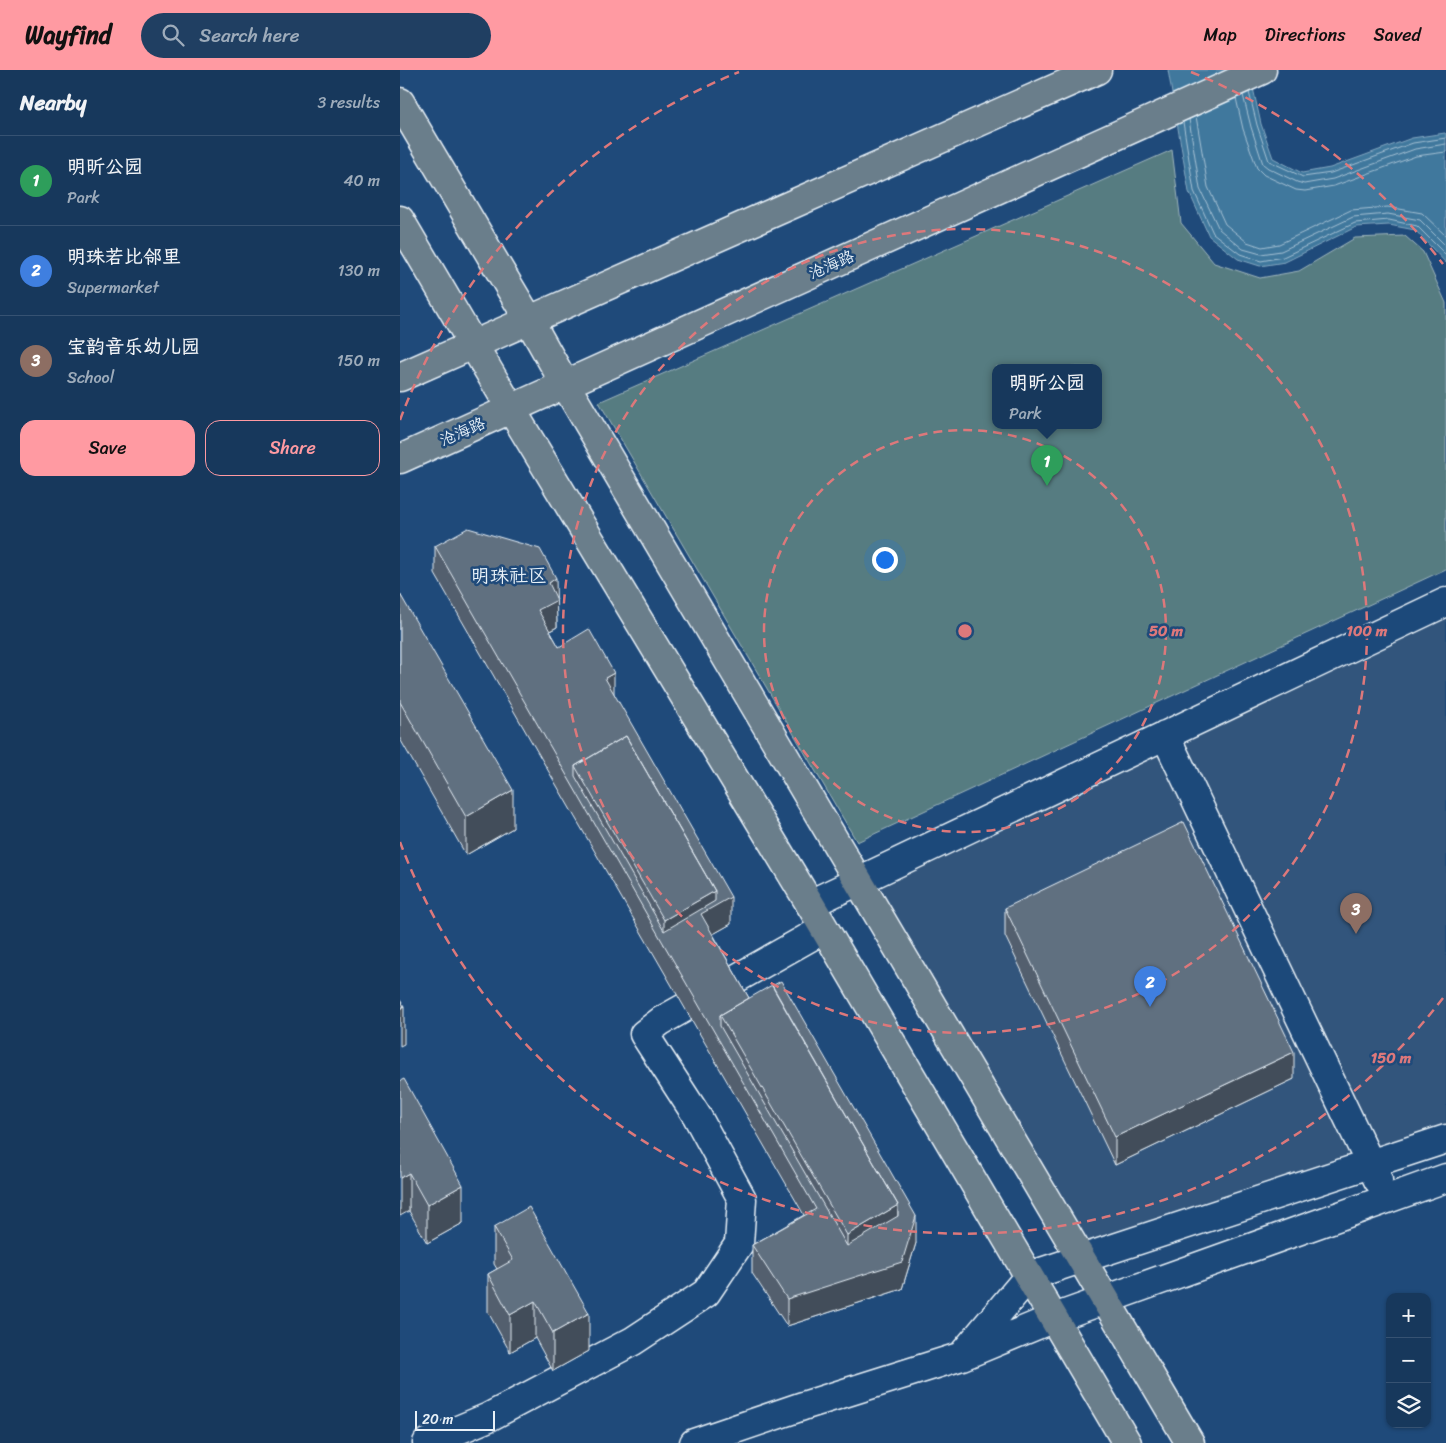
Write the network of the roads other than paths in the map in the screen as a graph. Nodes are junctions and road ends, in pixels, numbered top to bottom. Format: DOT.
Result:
graph roads {
  1 [pos="1097,70"];
  2 [pos="1259,71"];
  3 [pos="400,102"];
  4 [pos="400,220"];
  5 [pos="530,320"];
  6 [pos="473,344"];
  7 [pos="400,376"];
  8 [pos="565,384"];
  9 [pos="510,409"];
  10 [pos="400,459"];
  11 [pos="1446,602"];
  12 [pos="1166,735"];
  13 [pos="857,882"];
  14 [pos="810,904"];
  15 [pos="824,929"];
  16 [pos="1446,1139"];
  17 [pos="1370,1164"];
  18 [pos="1446,1178"];
  19 [pos="1388,1199"];
  20 [pos="1080,1258"];
  21 [pos="1029,1276"];
  22 [pos="1105,1300"];
  23 [pos="1054,1318"];
  24 [pos="962,1356"];
  25 [pos="427,1443"];
  26 [pos="694,1443"];
  27 [pos="1127,1443"];
  28 [pos="1190,1443"];
  1 -- 5 [label="main road"];
  2 -- 8 [label="main road, 沧海路"];
  3 -- 5 [label="main road"];
  4 -- 6 [label="main road"];
  5 -- 6 [label="main road"];
  5 -- 8 [label="main road"];
  6 -- 7 [label="main road"];
  6 -- 9 [label="main road"];
  8 -- 9 [label="main road, 沧海路"];
  8 -- 13 [label="main road"];
  9 -- 10 [label="main road, 沧海路"];
  9 -- 14 [label="main road"];
  11 -- 12 [label="street"];
  12 -- 13 [label="street"];
  12 -- 17 [label="street"];
  13 -- 14 [label="street"];
  13 -- 20 [label="main road"];
  14 -- 15 [label="main road"];
  15 -- 21 [label="main road"];
  15 -- 25 [label="street"];
  16 -- 17 [label="street"];
  17 -- 19 [label="street"];
  17 -- 20 [label="street"];
  18 -- 19 [label="street"];
  19 -- 22 [label="street"];
  20 -- 21 [label="street"];
  20 -- 22 [label="main road"];
  21 -- 23 [label="main road"];
  21 -- 24 [label="street"];
  22 -- 23 [label="street"];
  22 -- 28 [label="main road"];
  23 -- 24 [label="street"];
  23 -- 27 [label="main road"];
  24 -- 26 [label="street"];
}
